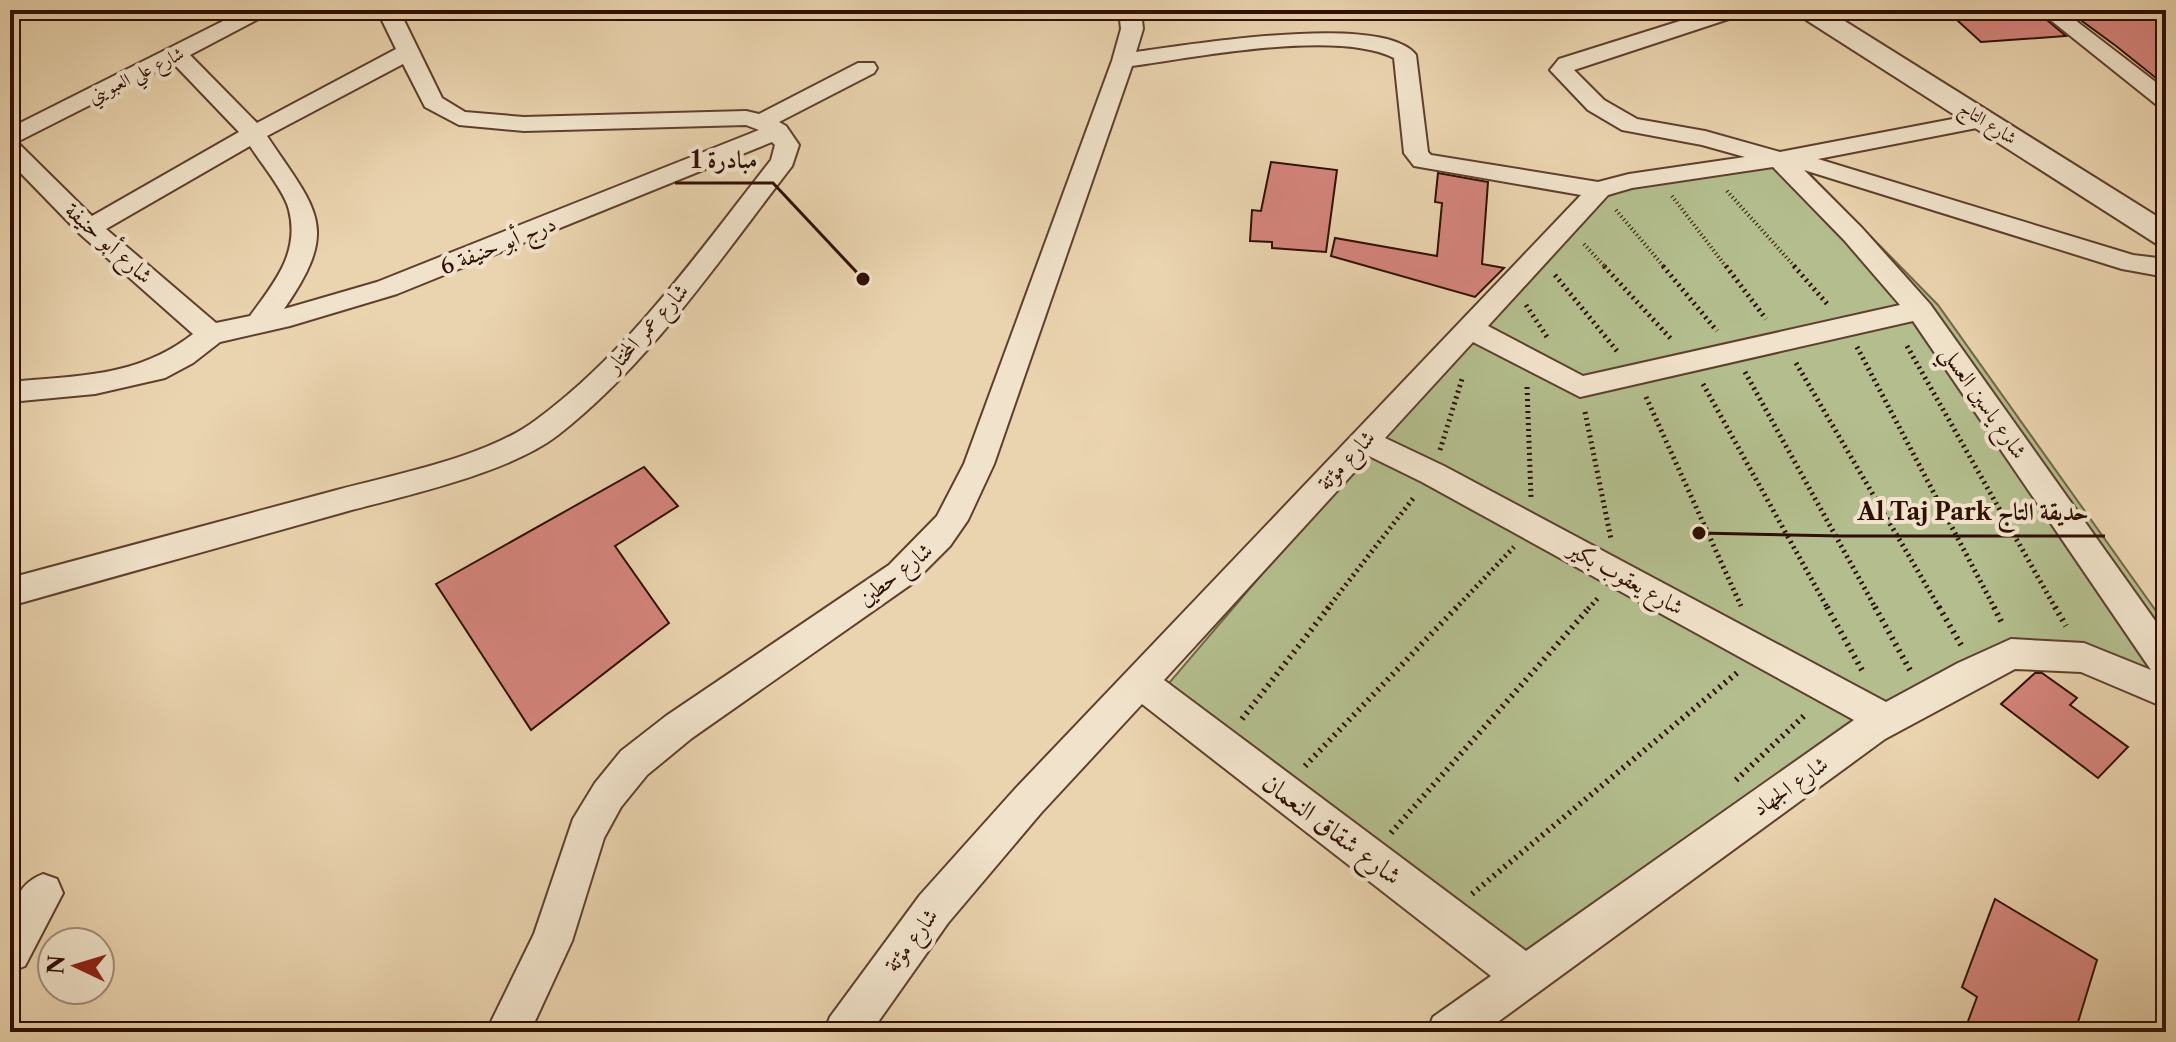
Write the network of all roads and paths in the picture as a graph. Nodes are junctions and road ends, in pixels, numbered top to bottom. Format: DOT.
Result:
graph roads {
  1 [pos="261,10"];
  2 [pos="388,10"];
  3 [pos="1130,10"];
  4 [pos="1737,10"];
  5 [pos="1809,10"];
  6 [pos="2049,10"];
  7 [pos="410,51"];
  8 [pos="178,55"];
  9 [pos="1123,61"];
  10 [pos="866,68"];
  11 [pos="2166,101"];
  12 [pos="1984,120"];
  13 [pos="770,126"];
  14 [pos="254,134"];
  15 [pos="10,137"];
  16 [pos="10,148"];
  17 [pos="1783,158"];
  18 [pos="1708,169"];
  19 [pos="1657,177"];
  20 [pos="1599,190"];
  21 [pos="1568,225"];
  22 [pos="89,228"];
  23 [pos="2166,236"];
  24 [pos="1540,256"];
  25 [pos="2166,268"];
  26 [pos="1920,310"];
  27 [pos="1890,316"];
  28 [pos="259,324"];
  29 [pos="1846,326"];
  30 [pos="1473,330"];
  31 [pos="211,334"];
  32 [pos="1783,341"];
  33 [pos="1733,352"];
  34 [pos="1526,358"];
  35 [pos="1691,362"];
  36 [pos="1636,374"];
  37 [pos="1580,387"];
  38 [pos="10,392"];
  39 [pos="1364,441"];
  40 [pos="1433,474"];
  41 [pos="1532,527"];
  42 [pos="1619,575"];
  43 [pos="10,592"];
  44 [pos="1762,652"];
  45 [pos="2018,654"];
  46 [pos="2084,658"];
  47 [pos="2166,664"];
  48 [pos="1976,671"];
  49 [pos="1141,683"];
  50 [pos="2166,693"];
  51 [pos="1925,697"];
  52 [pos="1887,719"];
  53 [pos="1221,745"];
  54 [pos="1281,790"];
  55 [pos="1369,857"];
  56 [pos="43,893"];
  57 [pos="1446,916"];
  58 [pos="10,951"];
  59 [pos="1524,975"];
  60 [pos="507,1032"];
  61 [pos="845,1032"];
  62 [pos="1448,1032"];
  1 -- 8 [label="street, شارع علي العبويني"];
  2 -- 7 [label="street"];
  3 -- 9 [label="street, شارع حطين"];
  4 -- 17 [label="street"];
  5 -- 12 [label="street, شارع التاج"];
  6 -- 11 [label="street"];
  7 -- 13 [label="street"];
  7 -- 14 [label="street"];
  8 -- 14 [label="street"];
  8 -- 15 [label="street, شارع علي العبويني"];
  9 -- 20 [label="street"];
  9 -- 60 [label="street, شارع حطين"];
  10 -- 13 [label="street, درج أبو حنيفة 6"];
  12 -- 17 [label="street"];
  12 -- 23 [label="street, شارع التاج"];
  13 -- 28 [label="street, درج أبو حنيفة 6"];
  13 -- 43 [label="street, شارع عمر المختار"];
  14 -- 22 [label="street"];
  14 -- 28 [label="street"];
  16 -- 22 [label="street, شارع أبو حنيفة"];
  17 -- 18 [label="street"];
  17 -- 25 [label="street"];
  17 -- 26 [label="street, شارع ياسين العسلي"];
  18 -- 19 [label="street"];
  18 -- 29 [label="path"];
  19 -- 20 [label="street"];
  19 -- 32 [label="path"];
  20 -- 21 [label="street, شارع مؤتة"];
  20 -- 33 [label="path"];
  21 -- 24 [label="street, شارع مؤتة"];
  21 -- 35 [label="path"];
  22 -- 31 [label="street, شارع أبو حنيفة"];
  24 -- 30 [label="street, شارع مؤتة"];
  24 -- 36 [label="path"];
  26 -- 27 [label="street"];
  26 -- 47 [label="street, شارع ياسين العسلي"];
  27 -- 29 [label="street"];
  27 -- 46 [label="path"];
  28 -- 31 [label="street, درج أبو حنيفة 6"];
  29 -- 32 [label="street"];
  29 -- 45 [label="path"];
  30 -- 34 [label="street"];
  30 -- 39 [label="street, شارع مؤتة"];
  30 -- 40 [label="path"];
  31 -- 38 [label="street"];
  32 -- 33 [label="street"];
  32 -- 48 [label="path"];
  33 -- 35 [label="street"];
  33 -- 51 [label="path"];
  34 -- 37 [label="street"];
  34 -- 41 [label="path"];
  35 -- 36 [label="street"];
  35 -- 52 [label="path"];
  36 -- 37 [label="street"];
  36 -- 44 [label="path"];
  37 -- 42 [label="path"];
  39 -- 40 [label="street, شارع يعقوب بكير"];
  39 -- 49 [label="street, شارع مؤتة"];
  40 -- 41 [label="street, شارع يعقوب بكير"];
  40 -- 53 [label="path"];
  41 -- 42 [label="street, شارع يعقوب بكير"];
  41 -- 54 [label="path"];
  42 -- 44 [label="street, شارع يعقوب بكير"];
  42 -- 55 [label="path"];
  44 -- 52 [label="street, شارع يعقوب بكير"];
  44 -- 57 [label="path"];
  45 -- 46 [label="street, شارع الجهاد"];
  45 -- 48 [label="street, شارع الجهاد"];
  46 -- 50 [label="street, شارع الجهاد"];
  48 -- 51 [label="street, شارع الجهاد"];
  49 -- 53 [label="street, شارع شقاق النعمان"];
  49 -- 61 [label="street, شارع مؤتة"];
  51 -- 52 [label="street, شارع الجهاد"];
  52 -- 59 [label="street, شارع الجهاد"];
  53 -- 54 [label="street, شارع شقاق النعمان"];
  54 -- 55 [label="street, شارع شقاق النعمان"];
  55 -- 57 [label="street, شارع شقاق النعمان"];
  56 -- 58 [label="street"];
  57 -- 59 [label="street, شارع شقاق النعمان"];
  59 -- 62 [label="street, شارع الجهاد"];
}
